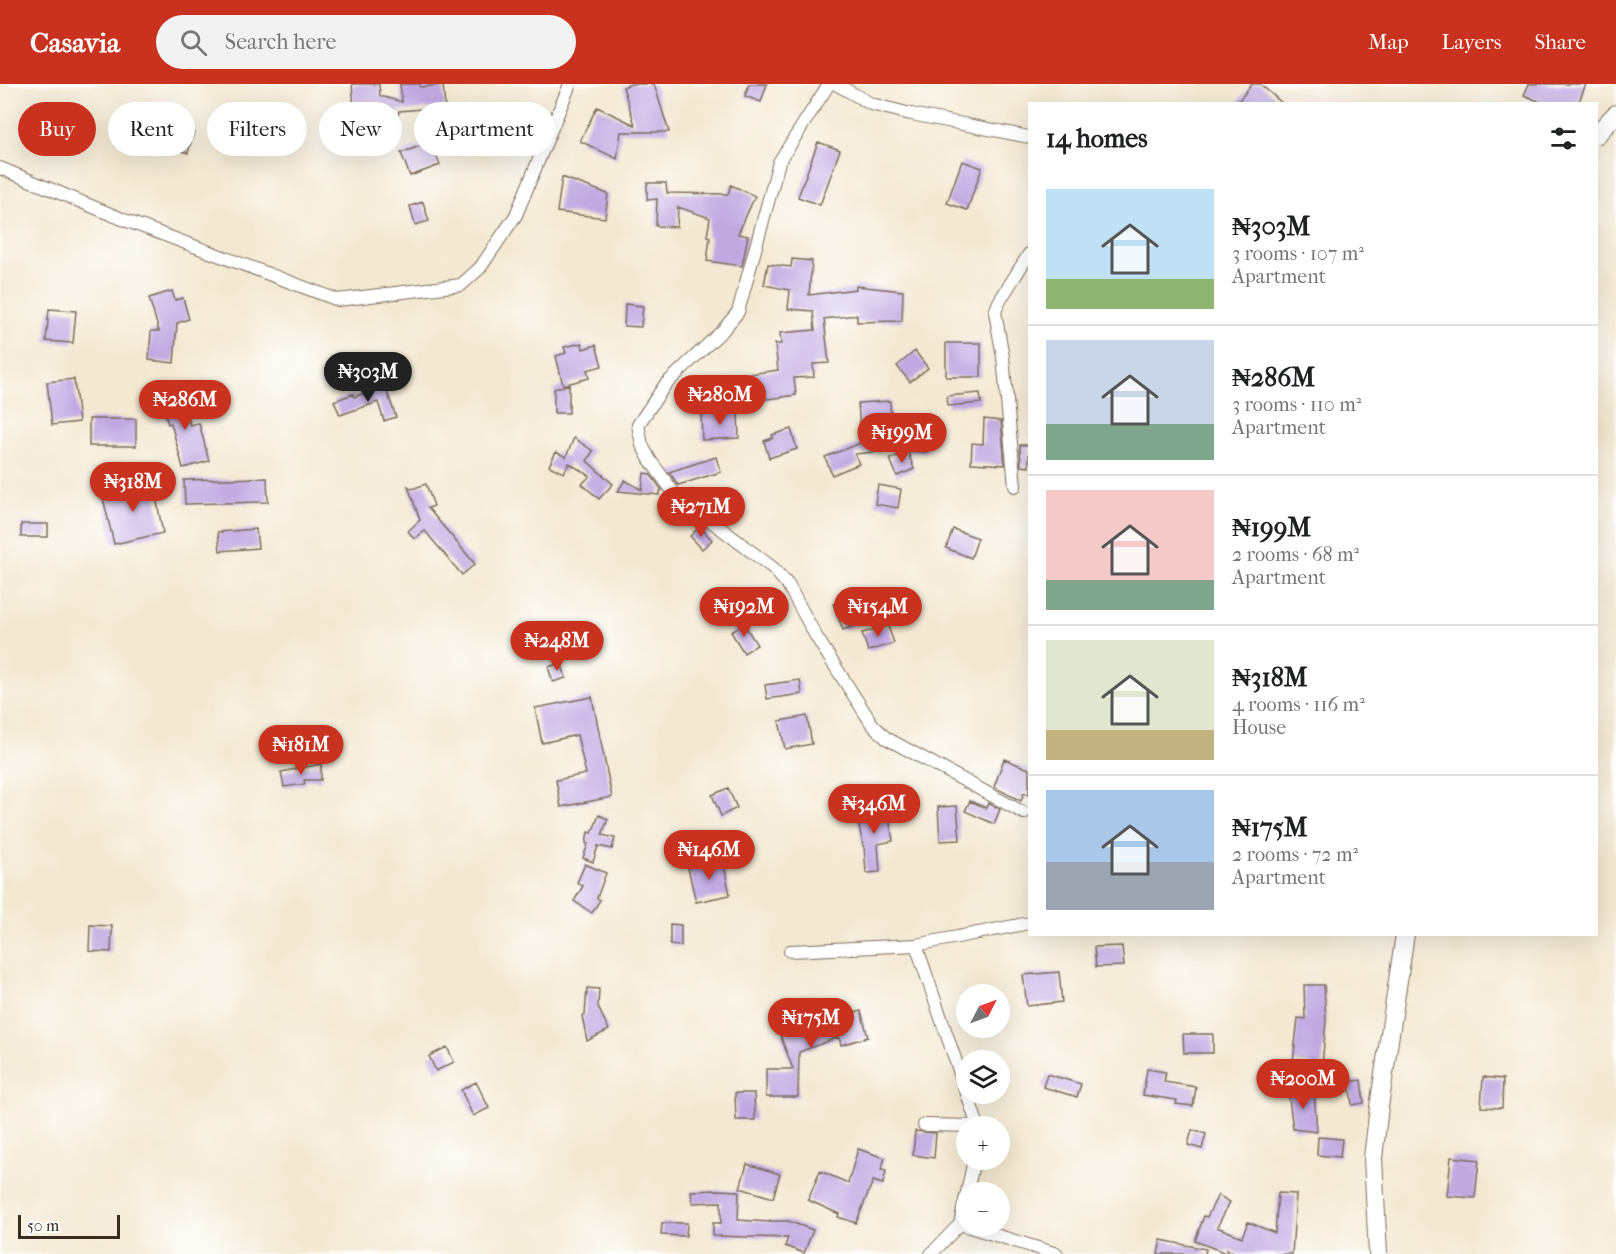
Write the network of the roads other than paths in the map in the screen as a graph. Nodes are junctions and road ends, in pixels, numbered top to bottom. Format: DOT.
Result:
graph roads {
  1 [pos="570,84"];
  2 [pos="829,84"];
  3 [pos="836,84"];
  4 [pos="1616,114"];
  5 [pos="1598,133"];
  6 [pos="1028,137"];
  7 [pos="0,168"];
  8 [pos="1028,256"];
  9 [pos="1016,486"];
  10 [pos="1024,813"];
  11 [pos="1028,923"];
  12 [pos="1406,936"];
  13 [pos="916,945"];
  14 [pos="790,951"];
  15 [pos="956,1063"];
  16 [pos="970,1104"];
  17 [pos="924,1125"];
  18 [pos="956,1228"];
  19 [pos="999,1236"];
  20 [pos="931,1254"];
  21 [pos="1057,1254"];
  22 [pos="1378,1254"];
  1 -- 7 [label="street"];
  2 -- 10 [label="street"];
  3 -- 6 [label="street"];
  4 -- 5 [label="main road"];
  8 -- 9 [label="street"];
  11 -- 13 [label="street"];
  12 -- 22 [label="main road"];
  13 -- 14 [label="street"];
  13 -- 15 [label="street"];
  16 -- 17 [label="street"];
  18 -- 20 [label="street"];
  19 -- 21 [label="street"];
}
